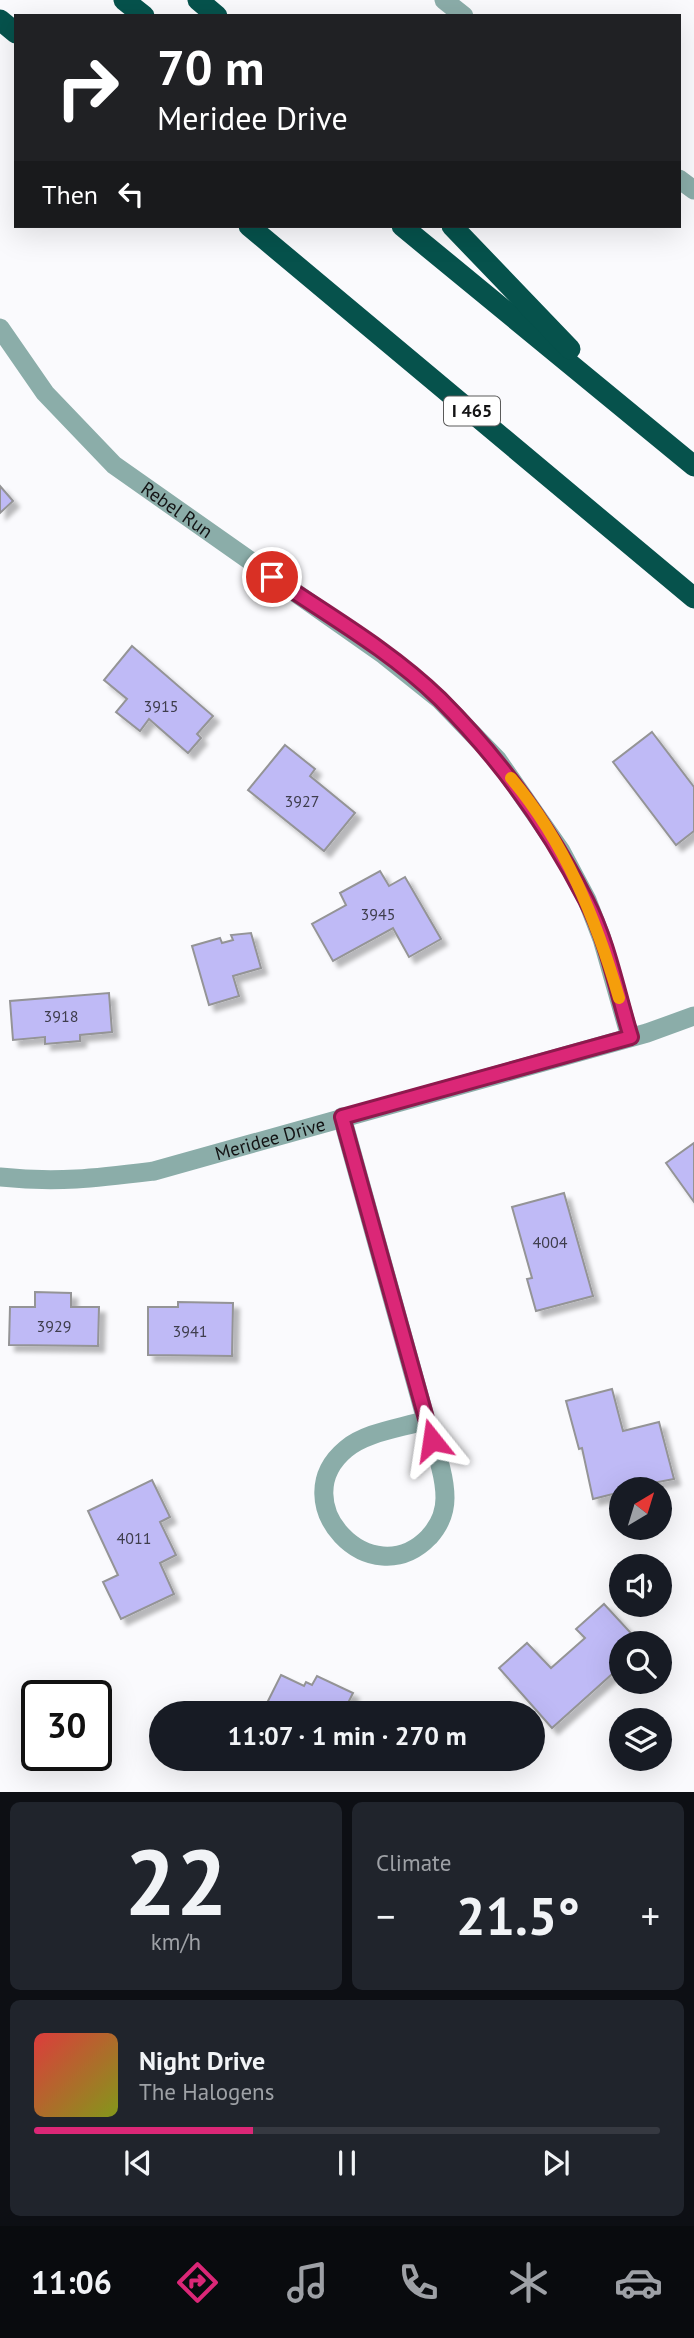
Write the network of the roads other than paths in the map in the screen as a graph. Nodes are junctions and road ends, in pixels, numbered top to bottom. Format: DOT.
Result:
graph roads {
  1 [pos="124,0"];
  2 [pos="198,0"];
  3 [pos="444,0"];
  4 [pos="142,14"];
  5 [pos="215,14"];
  6 [pos="462,14"];
  7 [pos="0,20"];
  8 [pos="14,31"];
  9 [pos="251,228"];
  10 [pos="404,228"];
  11 [pos="454,228"];
  12 [pos="0,328"];
  13 [pos="635,416"];
  14 [pos="694,466"];
  15 [pos="694,597"];
  16 [pos="694,1016"];
  17 [pos="631,1037"];
  18 [pos="342,1117"];
  19 [pos="0,1177"];
  20 [pos="426,1420"];
  1 -- 4 [label="highway"];
  2 -- 5 [label="highway"];
  3 -- 6 [label="street"];
  7 -- 8 [label="highway"];
  9 -- 15 [label="highway, I 465"];
  10 -- 13 [label="highway"];
  11 -- 13 [label="highway"];
  12 -- 17 [label="street, Rebel Run"];
  13 -- 14 [label="highway"];
  16 -- 17 [label="street, Meridee Drive"];
  17 -- 18 [label="street, Meridee Drive"];
  18 -- 19 [label="street, Meridee Drive"];
  18 -- 20 [label="street"];
  20 -- 20 [label="street"];
}
